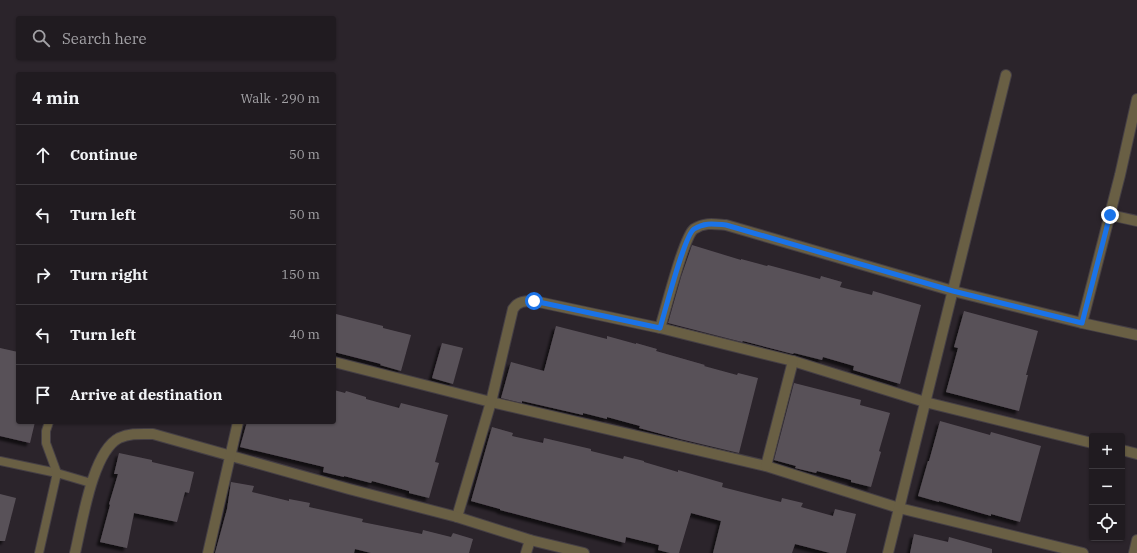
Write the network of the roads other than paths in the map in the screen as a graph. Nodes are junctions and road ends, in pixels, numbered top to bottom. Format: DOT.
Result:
graph roads {
  1 [pos="1006,75"];
  2 [pos="1137,99"];
  3 [pos="1136,111"];
  4 [pos="1110,215"];
  5 [pos="1137,221"];
  6 [pos="953,291"];
  7 [pos="1082,323"];
  8 [pos="660,328"];
  9 [pos="1137,335"];
  10 [pos="793,361"];
  11 [pos="336,363"];
  12 [pos="491,402"];
  13 [pos="925,402"];
  14 [pos="48,424"];
  15 [pos="238,424"];
  16 [pos="1089,442"];
  17 [pos="1125,451"];
  18 [pos="1137,454"];
  19 [pos="230,456"];
  20 [pos="0,461"];
  21 [pos="766,466"];
  22 [pos="57,473"];
  23 [pos="91,483"];
  24 [pos="899,508"];
  25 [pos="457,517"];
  26 [pos="530,540"];
  27 [pos="1137,540"];
  28 [pos="39,553"];
  29 [pos="75,553"];
  30 [pos="208,553"];
  31 [pos="526,553"];
  32 [pos="584,553"];
  33 [pos="888,553"];
  34 [pos="1083,553"];
  35 [pos="1134,553"];
  1 -- 6 [label="street"];
  2 -- 3 [label="street"];
  3 -- 4 [label="street"];
  4 -- 5 [label="street"];
  4 -- 7 [label="street"];
  6 -- 7 [label="street"];
  6 -- 8 [label="street"];
  6 -- 13 [label="street"];
  7 -- 9 [label="street"];
  8 -- 10 [label="street"];
  8 -- 12 [label="street"];
  10 -- 13 [label="street"];
  10 -- 21 [label="street"];
  11 -- 12 [label="street"];
  12 -- 21 [label="street"];
  12 -- 25 [label="street"];
  13 -- 16 [label="street"];
  13 -- 24 [label="street"];
  14 -- 22 [label="lane"];
  15 -- 19 [label="street"];
  17 -- 18 [label="street"];
  19 -- 23 [label="street"];
  19 -- 25 [label="street"];
  19 -- 30 [label="street"];
  20 -- 22 [label="lane"];
  21 -- 24 [label="street"];
  22 -- 23 [label="lane"];
  22 -- 28 [label="lane"];
  23 -- 29 [label="street"];
  24 -- 33 [label="street"];
  24 -- 34 [label="street"];
  25 -- 26 [label="street"];
  26 -- 31 [label="street"];
  26 -- 32 [label="street"];
  27 -- 35 [label="street"];
}
